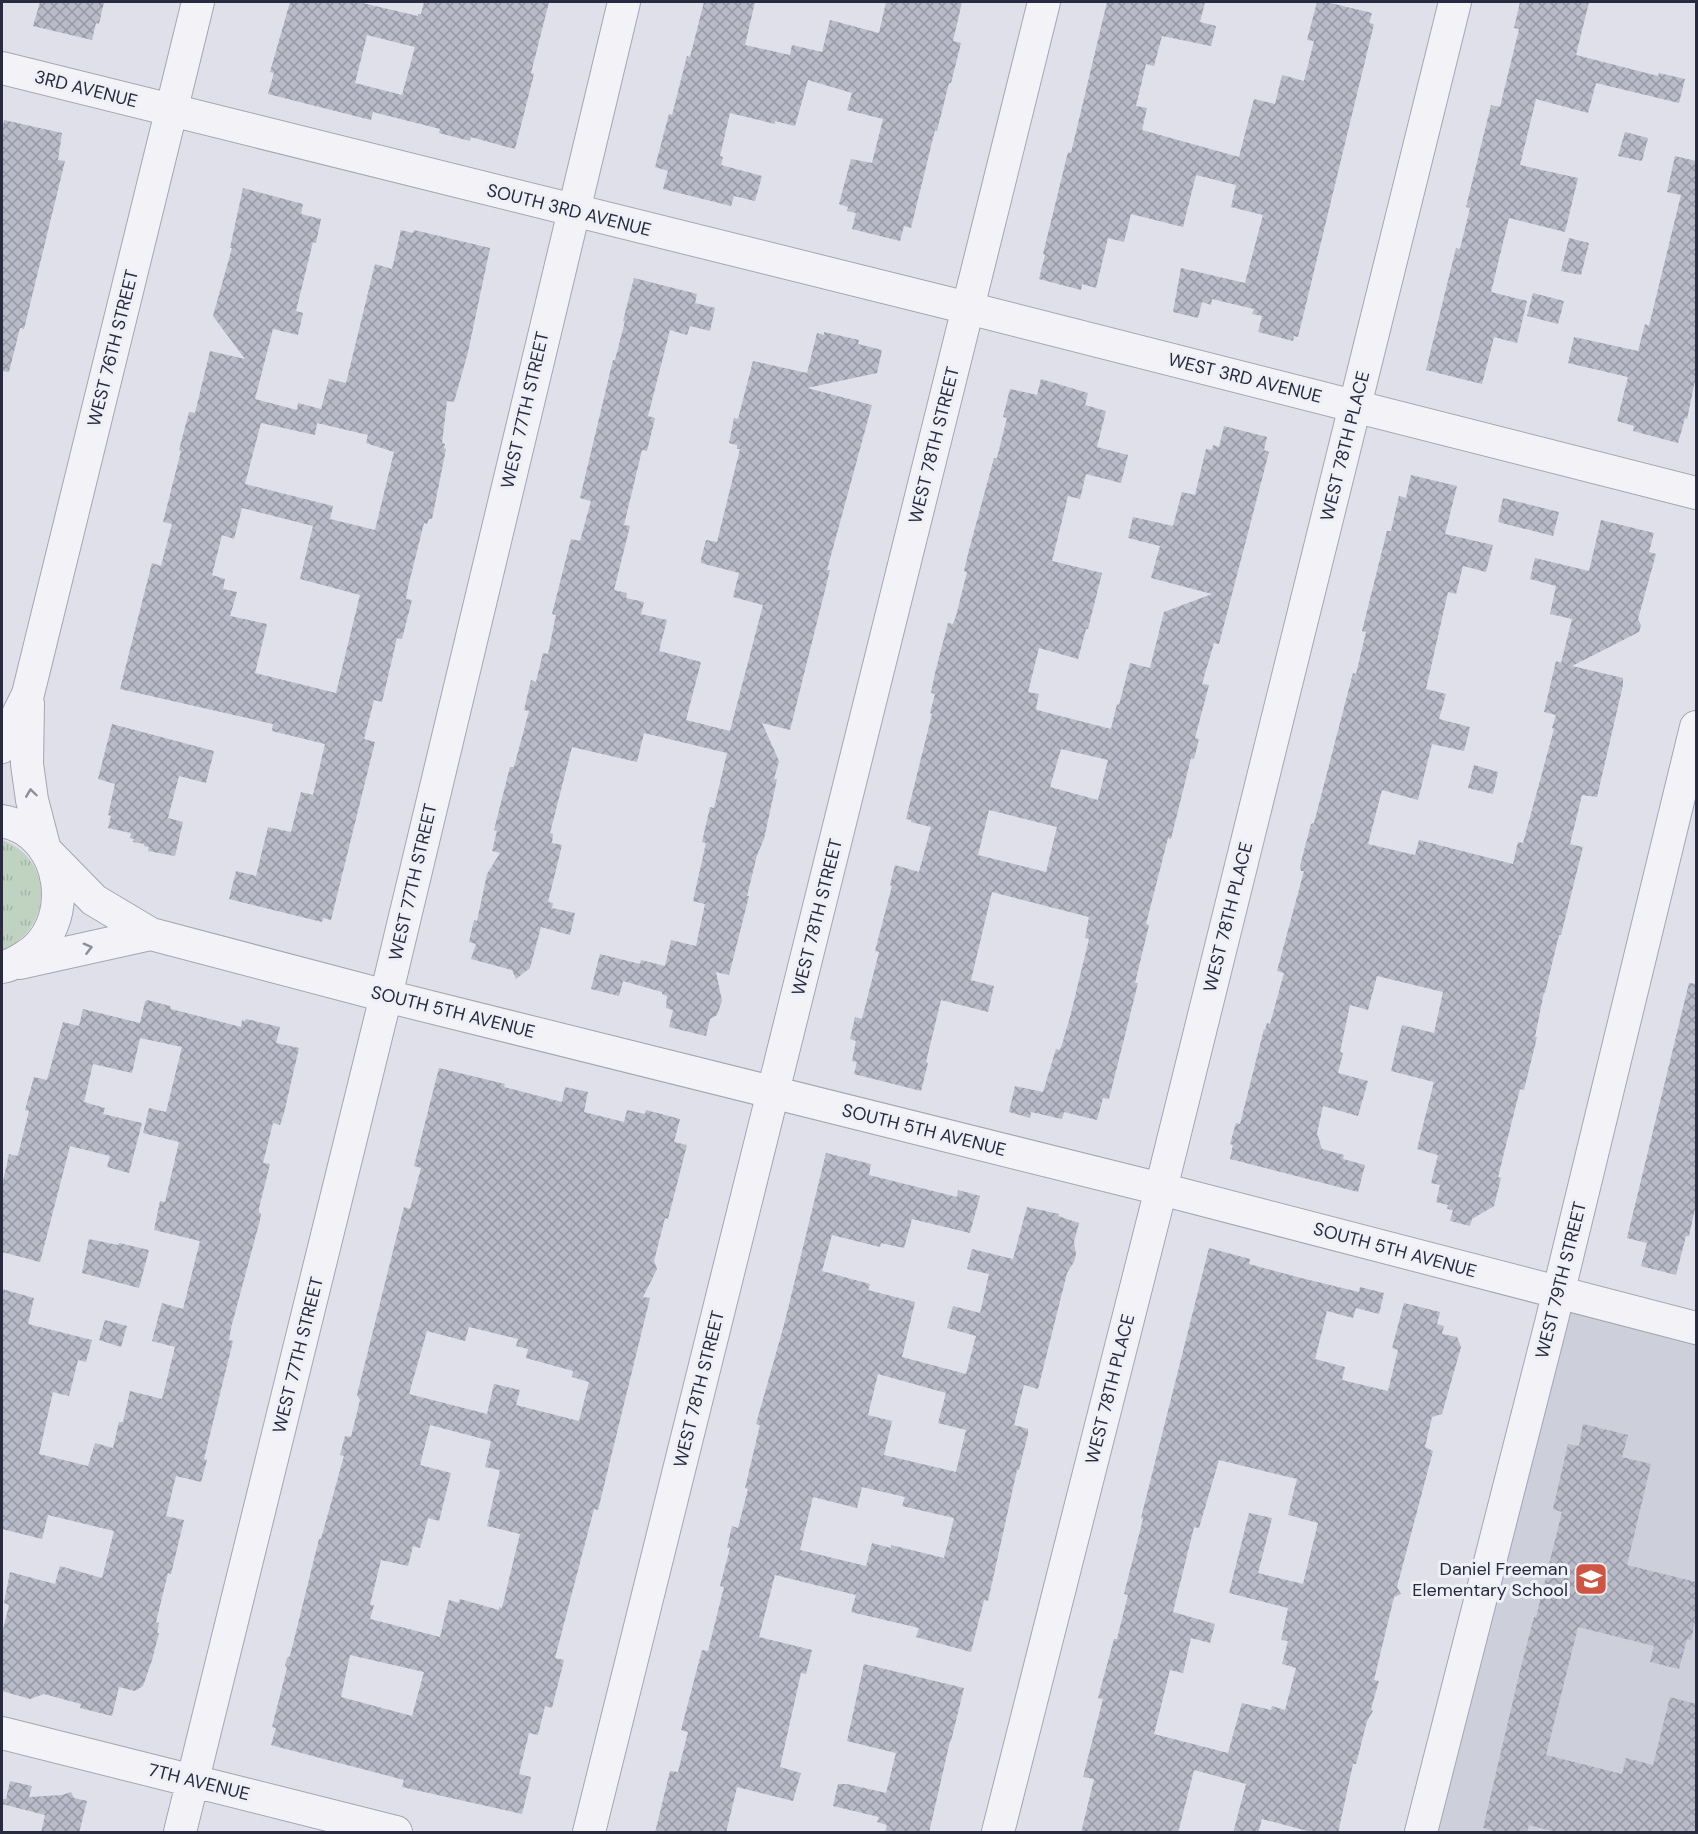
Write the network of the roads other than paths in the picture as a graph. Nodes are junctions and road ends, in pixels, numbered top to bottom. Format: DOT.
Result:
graph roads {
  1 [pos="198,2"];
  2 [pos="624,2"];
  3 [pos="1044,2"];
  4 [pos="1455,2"];
  5 [pos="2,68"];
  6 [pos="171,111"];
  7 [pos="573,211"];
  8 [pos="968,308"];
  9 [pos="1355,406"];
  10 [pos="1696,493"];
  11 [pos="28,694"];
  12 [pos="1696,727"];
  13 [pos="2,747"];
  14 [pos="2,821"];
  15 [pos="46,851"];
  16 [pos="151,934"];
  17 [pos="5,968"];
  18 [pos="386,996"];
  19 [pos="773,1093"];
  20 [pos="1161,1189"];
  21 [pos="1559,1293"];
  22 [pos="1696,1329"];
  23 [pos="2,1733"];
  24 [pos="194,1780"];
  25 [pos="180,1833"];
  26 [pos="396,1833"];
  27 [pos="589,1833"];
  28 [pos="998,1833"];
  29 [pos="1421,1833"];
  1 -- 6 [label="street, WEST 76TH STREET"];
  2 -- 7 [label="street, WEST 77TH STREET"];
  3 -- 8 [label="street, WEST 78TH STREET"];
  4 -- 9 [label="street, WEST 78TH PLACE"];
  5 -- 6 [label="street, 3RD AVENUE"];
  6 -- 7 [label="street, SOUTH 3RD AVENUE"];
  6 -- 11 [label="street, WEST 76TH STREET"];
  7 -- 8 [label="street, SOUTH 3RD AVENUE"];
  7 -- 18 [label="street, WEST 77TH STREET"];
  8 -- 9 [label="street, WEST 3RD AVENUE"];
  8 -- 19 [label="street, WEST 78TH STREET"];
  9 -- 10 [label="street, WEST 3RD AVENUE"];
  9 -- 20 [label="street, WEST 78TH PLACE"];
  11 -- 13 [label="street, WEST 76TH STREET"];
  15 -- 11 [label="street, WEST 76TH STREET, one-way"];
  12 -- 21 [label="street, WEST 79TH STREET"];
  14 -- 15 [label="street, SOUTH 5TH AVENUE"];
  15 -- 16 [label="street, SOUTH 5TH AVENUE"];
  15 -- 17 [label="street, WEST 76TH STREET"];
  17 -- 16 [label="street, SOUTH 5TH AVENUE, one-way"];
  16 -- 18 [label="street, SOUTH 5TH AVENUE"];
  18 -- 19 [label="street, SOUTH 5TH AVENUE"];
  18 -- 24 [label="street, WEST 77TH STREET"];
  19 -- 20 [label="street, SOUTH 5TH AVENUE"];
  19 -- 27 [label="street, WEST 78TH STREET"];
  20 -- 21 [label="street, SOUTH 5TH AVENUE"];
  20 -- 28 [label="street, WEST 78TH PLACE"];
  21 -- 22 [label="street, SOUTH 5TH AVENUE"];
  21 -- 29 [label="street, WEST 79TH STREET"];
  23 -- 24 [label="street, 7TH AVENUE"];
  24 -- 25 [label="street, WEST 77TH STREET"];
  24 -- 26 [label="street, 7TH AVENUE"];
}
